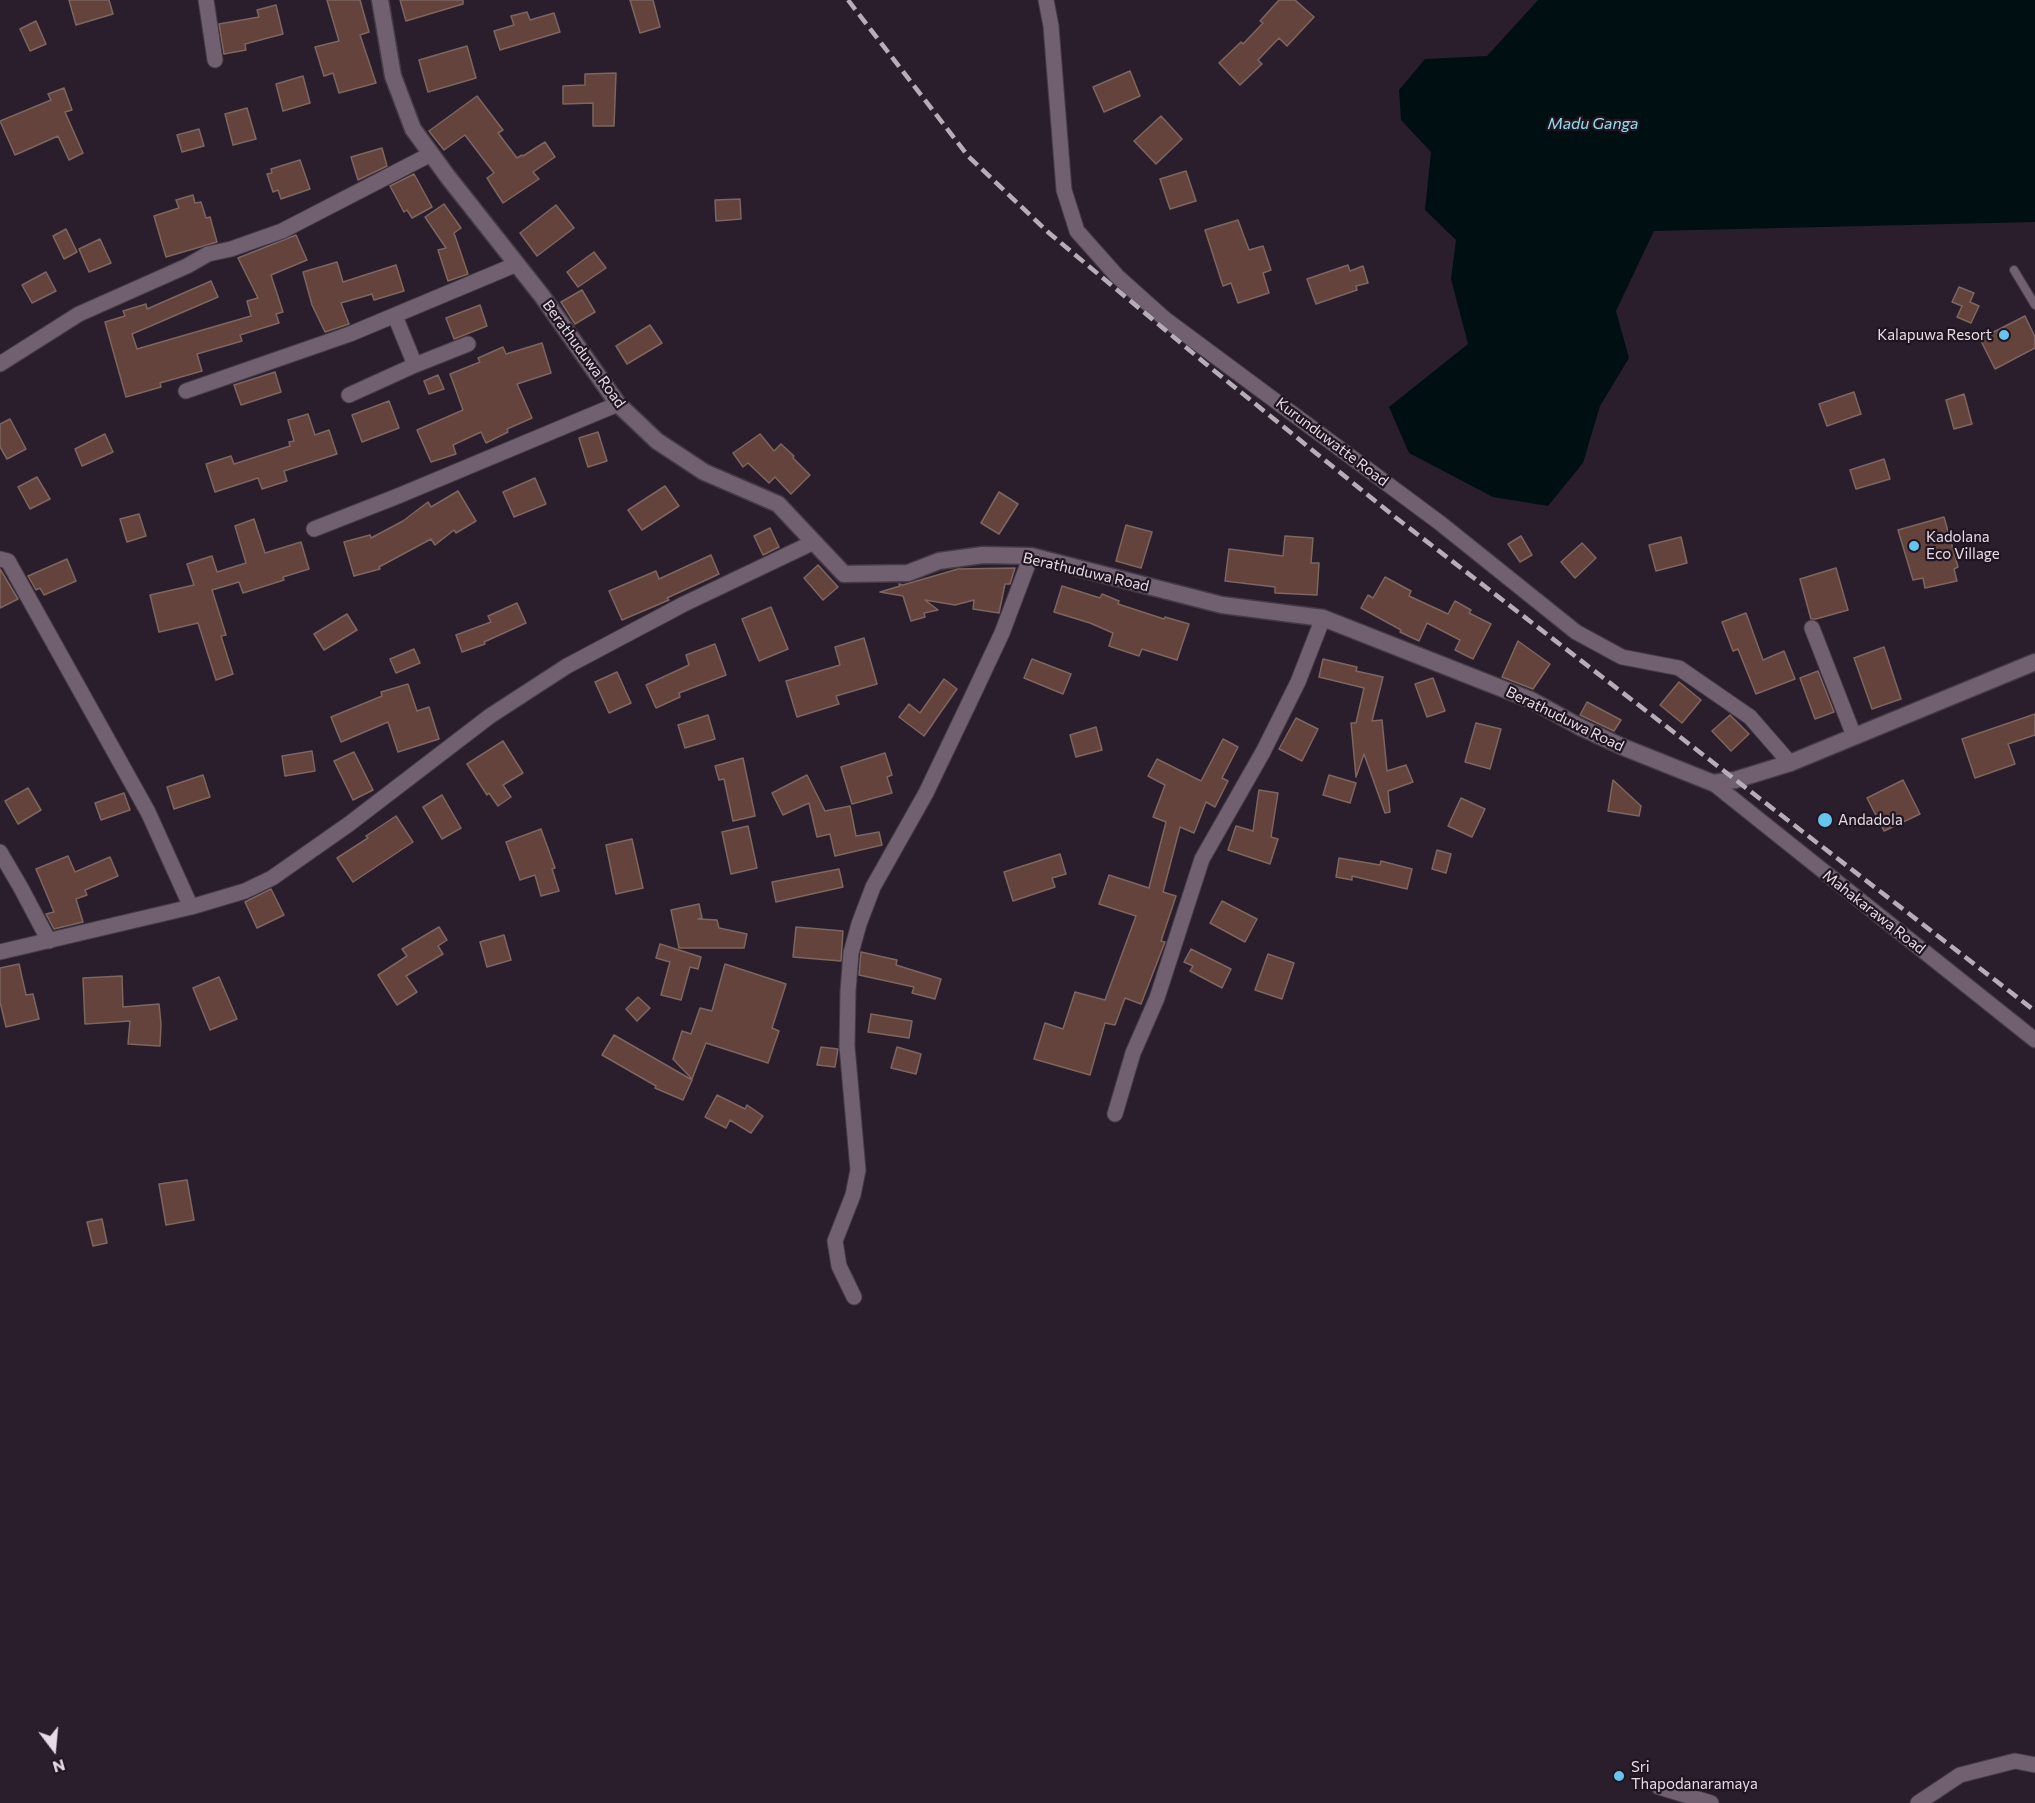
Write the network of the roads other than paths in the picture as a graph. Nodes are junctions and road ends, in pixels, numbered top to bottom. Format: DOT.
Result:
graph roads {
  1 [pos="206,0"];
  2 [pos="380,0"];
  3 [pos="1046,0"];
  4 [pos="215,60"];
  5 [pos="431,154"];
  6 [pos="516,264"];
  7 [pos="2014,270"];
  8 [pos="2035,305"];
  9 [pos="395,316"];
  10 [pos="468,344"];
  11 [pos="0,364"];
  12 [pos="415,365"];
  13 [pos="186,391"];
  14 [pos="349,395"];
  15 [pos="618,404"];
  16 [pos="314,529"];
  17 [pos="814,542"];
  18 [pos="1031,556"];
  19 [pos="0,558"];
  20 [pos="1323,618"];
  21 [pos="1812,628"];
  22 [pos="2035,662"];
  23 [pos="1854,736"];
  24 [pos="1790,763"];
  25 [pos="1713,783"];
  26 [pos="0,852"];
  27 [pos="190,907"];
  28 [pos="49,941"];
  29 [pos="0,952"];
  30 [pos="2035,1040"];
  31 [pos="1115,1114"];
  32 [pos="854,1297"];
  33 [pos="2035,1765"];
  34 [pos="1659,1787"];
  35 [pos="1711,1803"];
  36 [pos="1918,1803"];
  1 -- 4 [label="street"];
  2 -- 5 [label="street, Berathuduwa Road"];
  3 -- 24 [label="street, Kurunduwatte Road"];
  5 -- 6 [label="street, Berathuduwa Road"];
  5 -- 11 [label="street"];
  6 -- 9 [label="street"];
  6 -- 15 [label="street, Berathuduwa Road"];
  7 -- 8 [label="lane"];
  9 -- 12 [label="street"];
  9 -- 13 [label="street"];
  10 -- 12 [label="street"];
  12 -- 14 [label="street"];
  15 -- 16 [label="street"];
  15 -- 17 [label="street, Berathuduwa Road"];
  17 -- 18 [label="street, Berathuduwa Road"];
  17 -- 27 [label="street"];
  18 -- 20 [label="street, Berathuduwa Road"];
  18 -- 32 [label="street"];
  19 -- 27 [label="street"];
  20 -- 25 [label="street, Berathuduwa Road"];
  20 -- 31 [label="street"];
  21 -- 23 [label="street"];
  22 -- 23 [label="street"];
  23 -- 24 [label="street"];
  24 -- 25 [label="street"];
  25 -- 30 [label="street, Mahakarawa Road"];
  26 -- 28 [label="street"];
  27 -- 28 [label="street"];
  28 -- 29 [label="street"];
  33 -- 36 [label="street"];
  34 -- 35 [label="street"];
}
